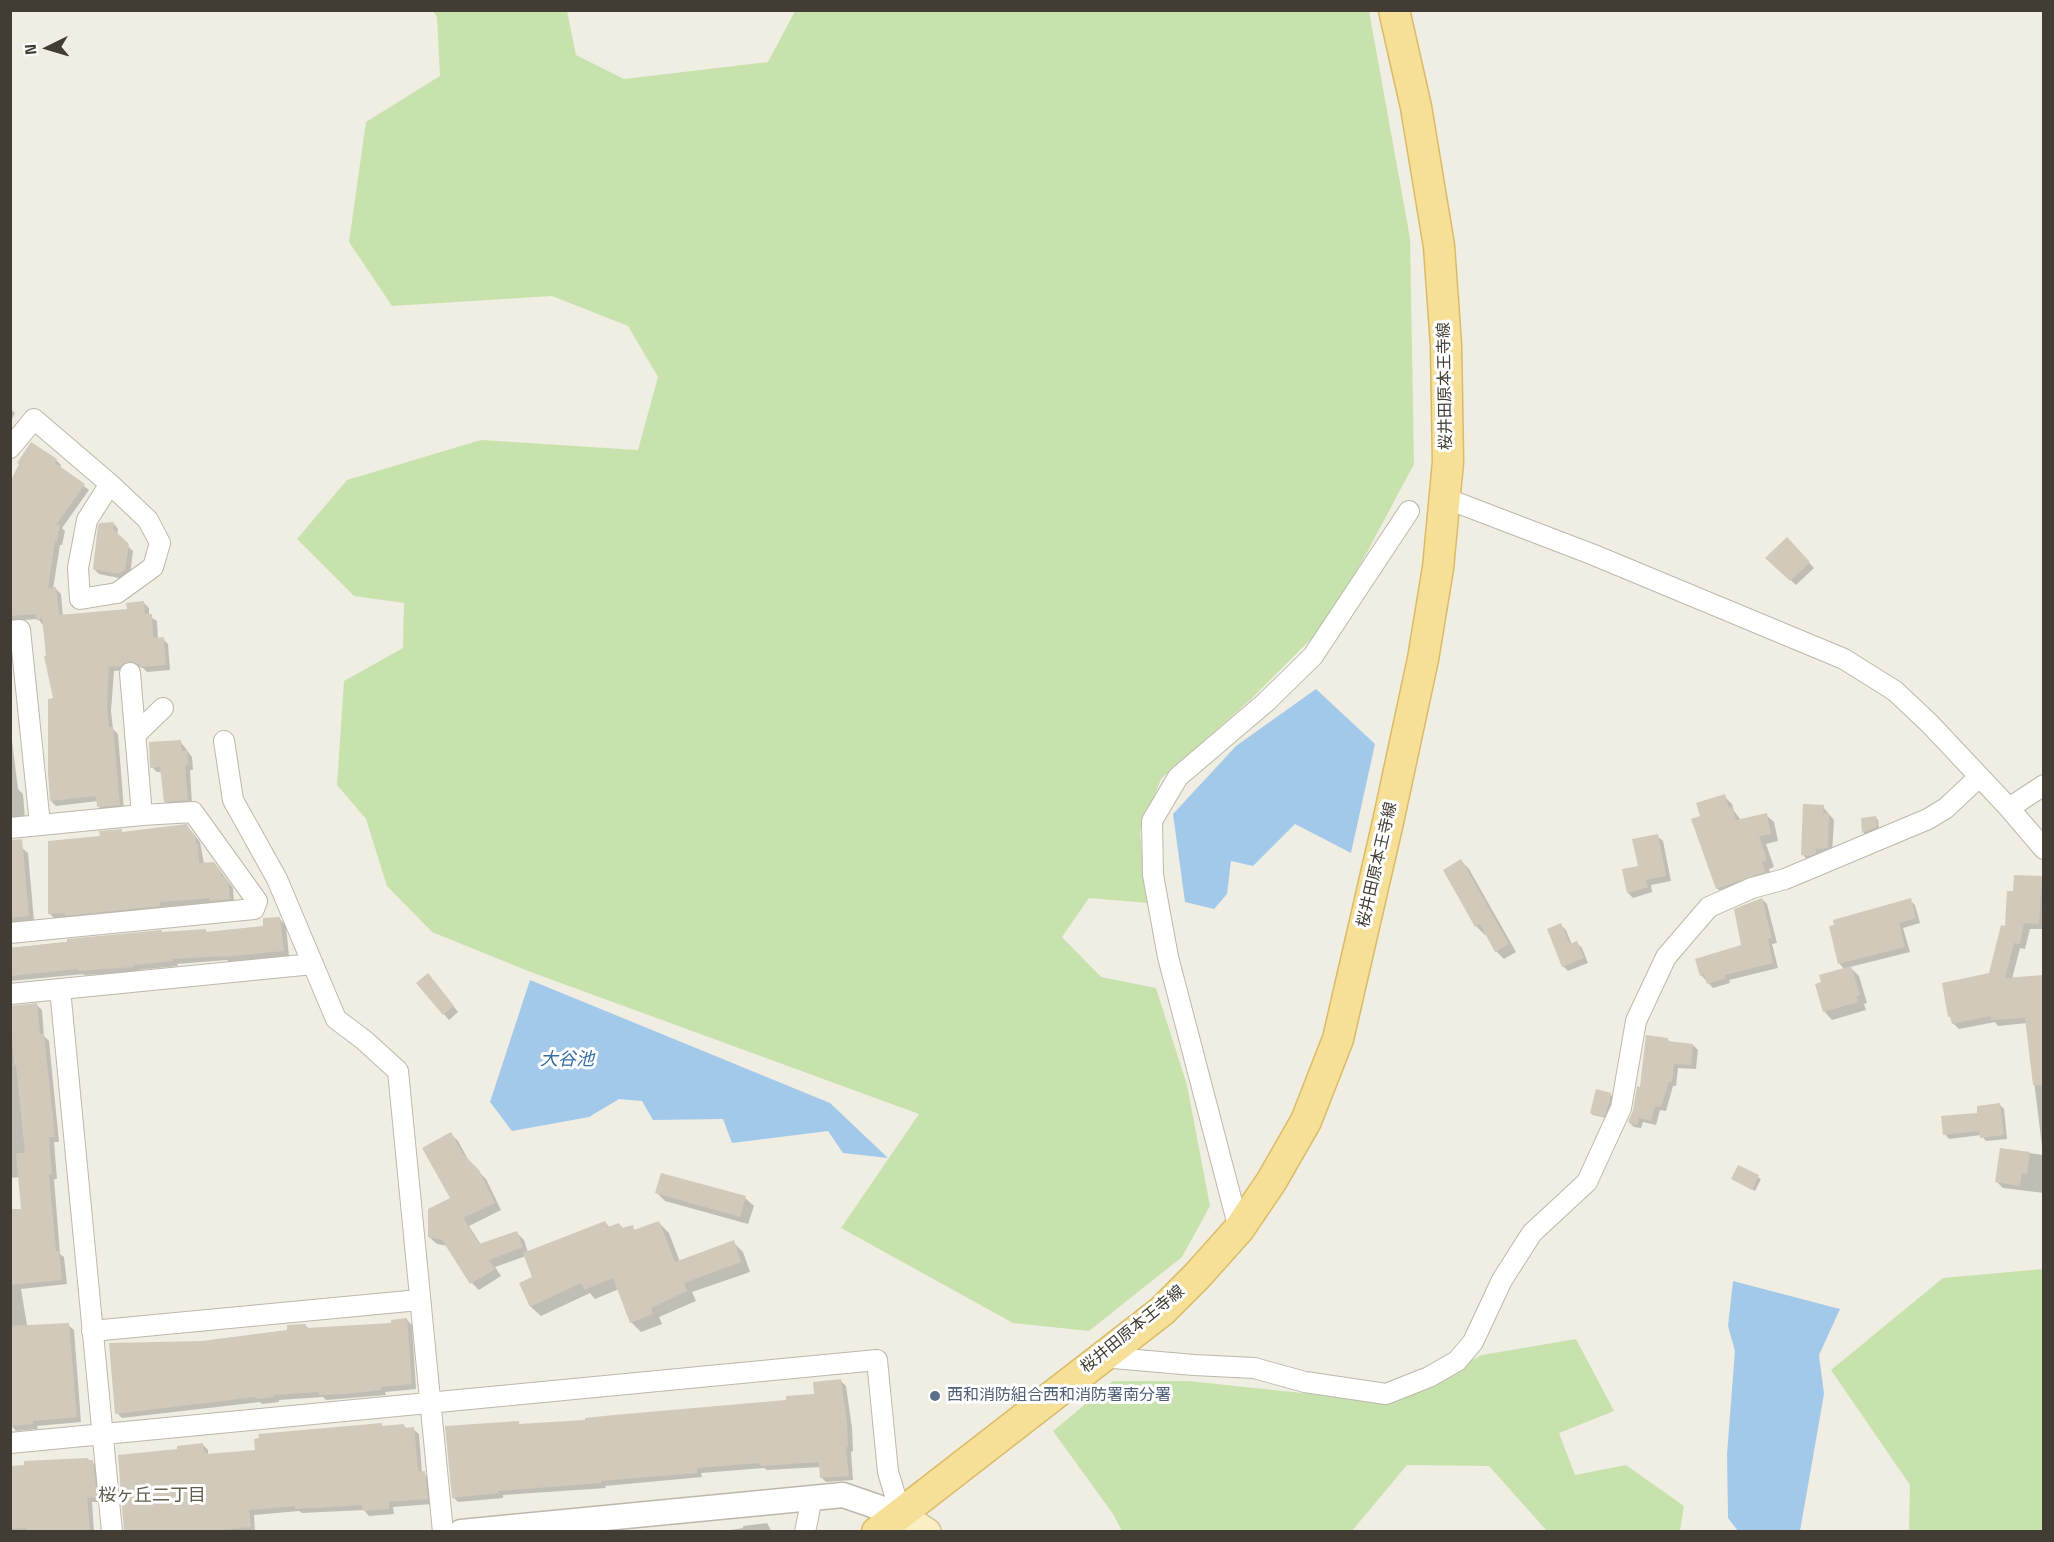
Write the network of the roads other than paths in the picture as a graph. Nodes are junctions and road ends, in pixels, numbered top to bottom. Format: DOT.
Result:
graph roads {
  1 [pos="1394,10"];
  2 [pos="10,448"];
  3 [pos="110,484"];
  4 [pos="1445,498"];
  5 [pos="1409,511"];
  6 [pos="10,631"];
  7 [pos="130,673"];
  8 [pos="163,708"];
  9 [pos="135,735"];
  10 [pos="224,741"];
  11 [pos="1979,777"];
  12 [pos="2043,784"];
  13 [pos="2009,808"];
  14 [pos="142,815"];
  15 [pos="40,824"];
  16 [pos="10,828"];
  17 [pos="2043,849"];
  18 [pos="10,933"];
  19 [pos="313,964"];
  20 [pos="60,989"];
  21 [pos="10,994"];
  22 [pos="1239,1229"];
  23 [pos="419,1300"];
  24 [pos="92,1331"];
  25 [pos="1102,1357"];
  26 [pos="431,1402"];
  27 [pos="102,1435"];
  28 [pos="10,1443"];
  29 [pos="812,1498"];
  30 [pos="889,1523"];
  31 [pos="552,1527"];
  32 [pos="112,1532"];
  33 [pos="443,1532"];
  34 [pos="461,1532"];
  35 [pos="805,1532"];
  36 [pos="927,1532"];
  1 -- 4 [label="main road, 桜井田原本王寺線"];
  2 -- 3 [label="street"];
  3 -- 3 [label="street"];
  4 -- 11 [label="street"];
  4 -- 22 [label="main road, 桜井田原本王寺線"];
  5 -- 22 [label="street"];
  6 -- 15 [label="street"];
  7 -- 9 [label="street"];
  8 -- 9 [label="street"];
  9 -- 14 [label="street"];
  10 -- 19 [label="street"];
  11 -- 13 [label="street"];
  11 -- 25 [label="street"];
  12 -- 13 [label="street"];
  13 -- 17 [label="street"];
  14 -- 15 [label="street"];
  14 -- 18 [label="street"];
  15 -- 16 [label="street"];
  19 -- 20 [label="street"];
  19 -- 23 [label="street"];
  20 -- 21 [label="street"];
  20 -- 24 [label="street"];
  22 -- 25 [label="main road, 桜井田原本王寺線"];
  23 -- 24 [label="street"];
  23 -- 26 [label="street"];
  24 -- 27 [label="street"];
  25 -- 30 [label="main road, 桜井田原本王寺線"];
  26 -- 27 [label="street"];
  26 -- 30 [label="street"];
  26 -- 33 [label="street"];
  27 -- 28 [label="street"];
  27 -- 32 [label="street"];
  29 -- 30 [label="street"];
  29 -- 31 [label="street"];
  29 -- 35 [label="street"];
  30 -- 36 [label="main road"];
  31 -- 34 [label="street"];
}
